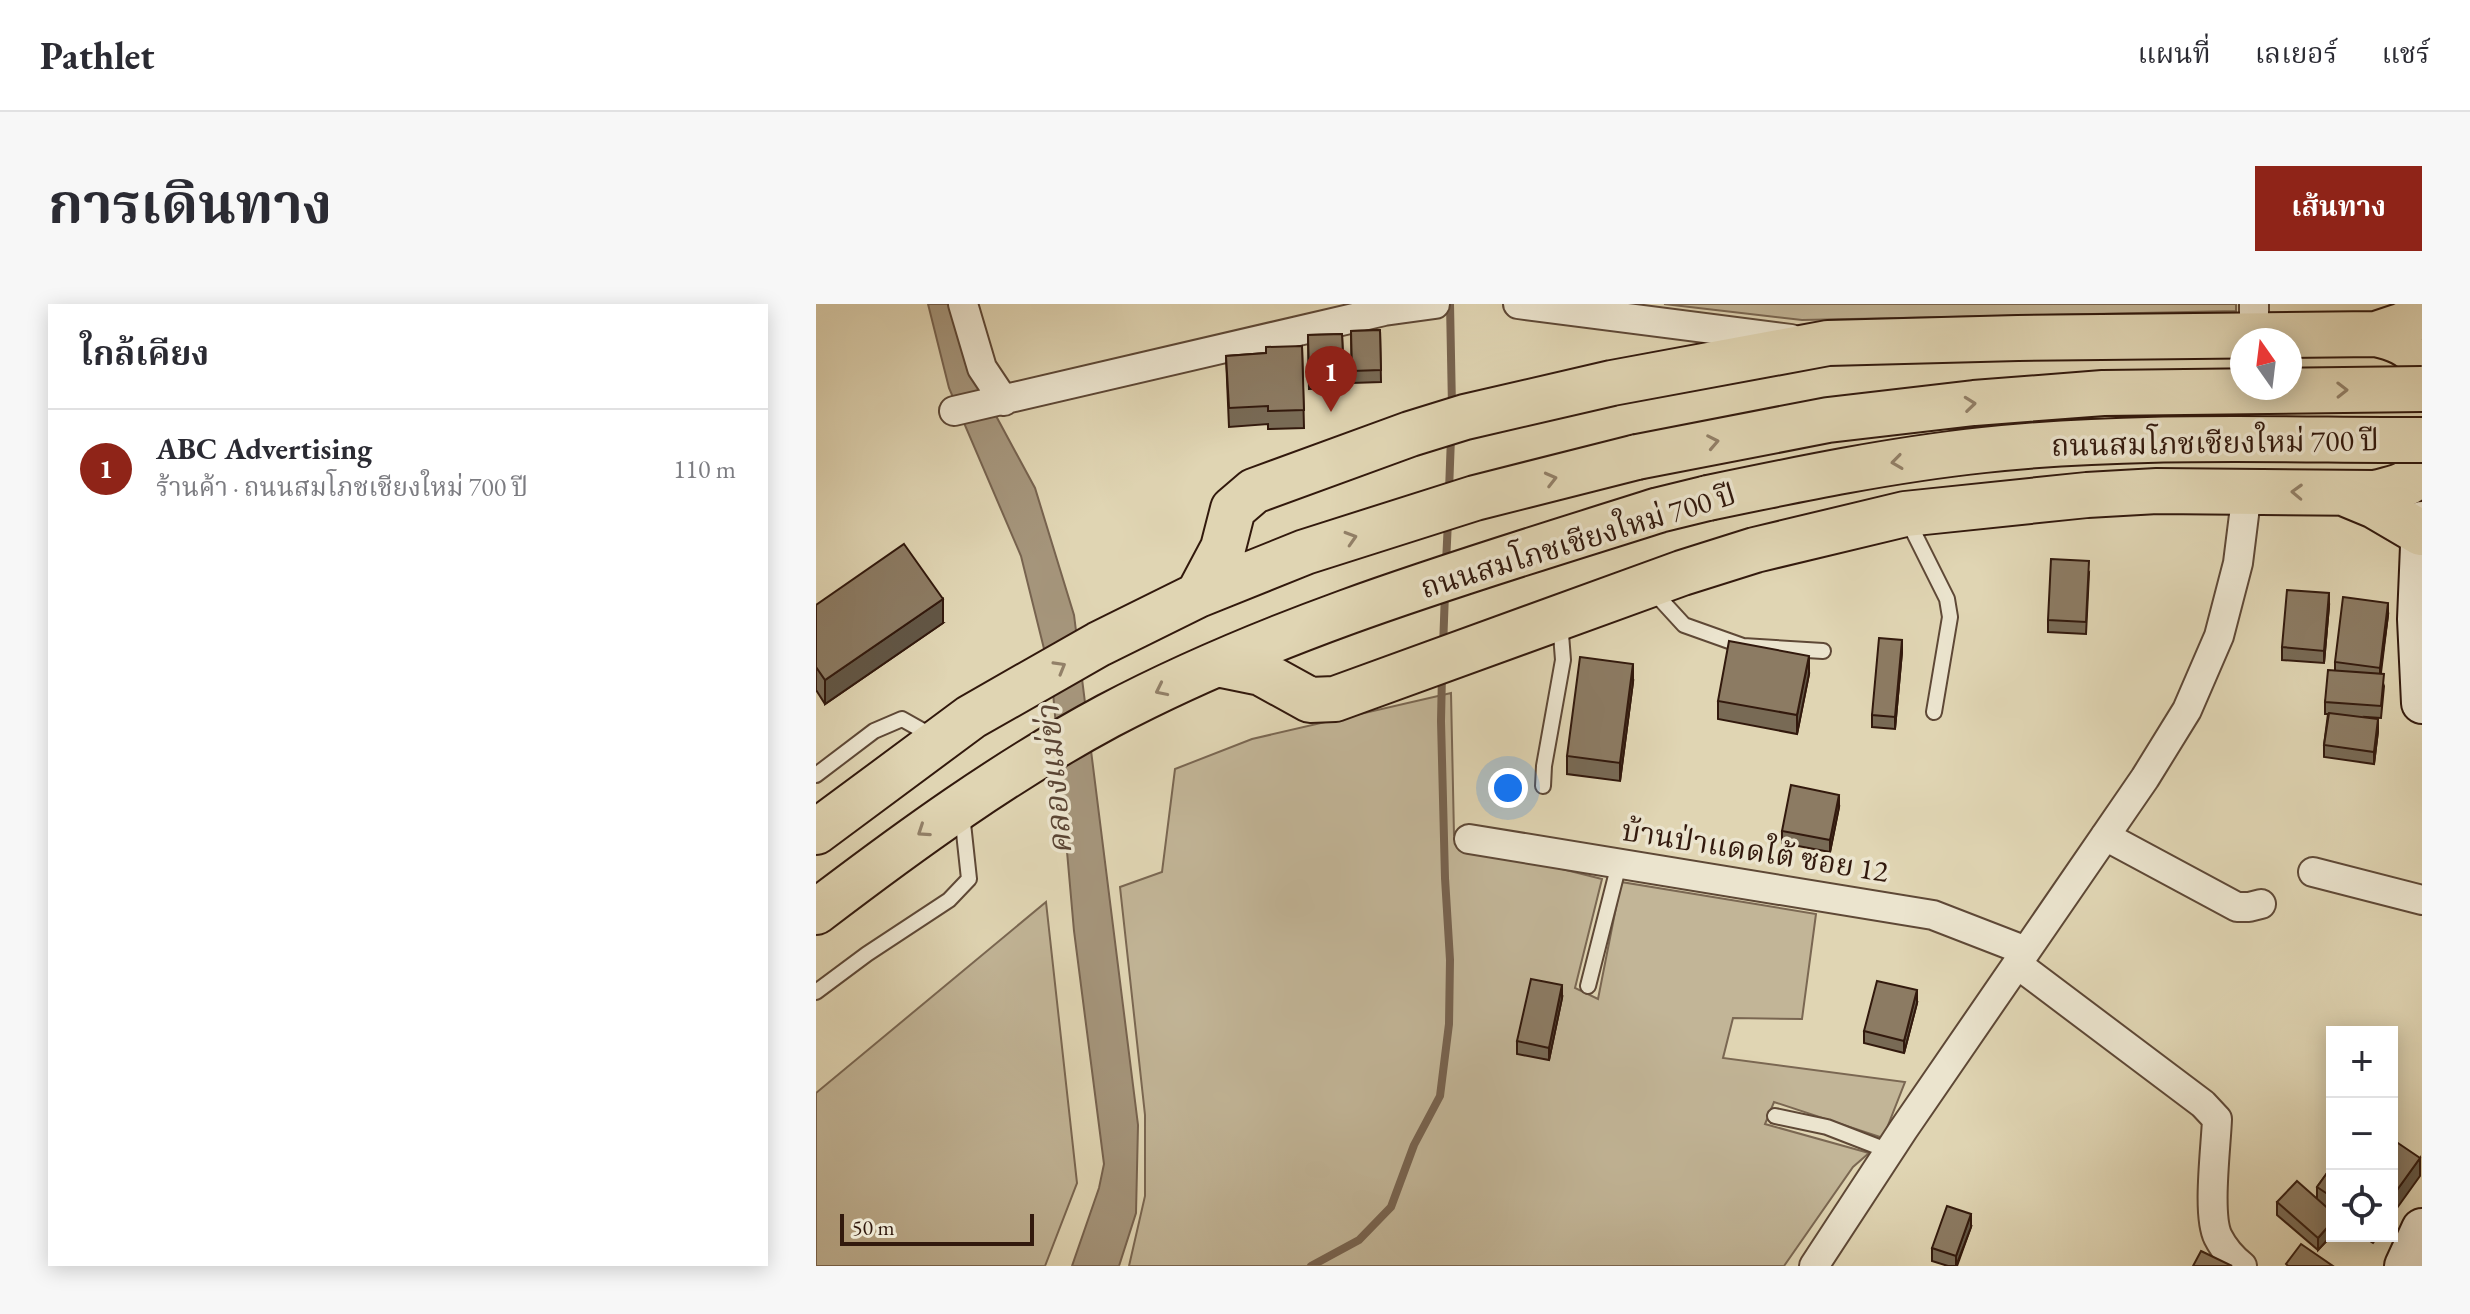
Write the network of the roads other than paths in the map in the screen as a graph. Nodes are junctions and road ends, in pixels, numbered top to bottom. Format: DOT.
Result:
graph roads {
  1 [pos="963,304"];
  2 [pos="1427,304"];
  3 [pos="1435,304"];
  4 [pos="1518,304"];
  5 [pos="2422,315"];
  6 [pos="2245,324"];
  7 [pos="2376,334"];
  8 [pos="2163,335"];
  9 [pos="1828,343"];
  10 [pos="2422,360"];
  11 [pos="2195,380"];
  12 [pos="2422,389"];
  13 [pos="1004,401"];
  14 [pos="954,411"];
  15 [pos="2195,439"];
  16 [pos="2422,440"];
  17 [pos="2422,469"];
  18 [pos="1254,491"];
  19 [pos="2157,491"];
  20 [pos="2240,491"];
  21 [pos="2346,494"];
  22 [pos="1905,514"];
  23 [pos="2422,522"];
  24 [pos="2421,533"];
  25 [pos="1305,552"];
  26 [pos="1648,586"];
  27 [pos="1198,595"];
  28 [pos="1560,617"];
  29 [pos="1326,620"];
  30 [pos="1823,651"];
  31 [pos="1217,664"];
  32 [pos="1335,699"];
  33 [pos="2422,703"];
  34 [pos="1934,712"];
  35 [pos="955,728"];
  36 [pos="816,775"];
  37 [pos="1543,786"];
  38 [pos="974,797"];
  39 [pos="816,832"];
  40 [pos="2105,836"];
  41 [pos="1469,839"];
  42 [pos="1619,864"];
  43 [pos="2313,872"];
  44 [pos="2422,900"];
  45 [pos="2261,904"];
  46 [pos="816,912"];
  47 [pos="2022,957"];
  48 [pos="1588,986"];
  49 [pos="816,992"];
  50 [pos="1775,1116"];
  51 [pos="1889,1151"];
  52 [pos="2422,1229"];
  53 [pos="1814,1266"];
  54 [pos="2242,1266"];
  55 [pos="2405,1266"];
  1 -- 13 [label="street"];
  2 -- 3 [label="street"];
  2 -- 13 [label="street"];
  4 -- 9 [label="street"];
  5 -- 7 [label="main road"];
  6 -- 7 [label="main road"];
  6 -- 8 [label="main road"];
  6 -- 11 [label="main road"];
  7 -- 10 [label="main road"];
  8 -- 9 [label="main road"];
  8 -- 11 [label="main road"];
  9 -- 18 [label="main road"];
  11 -- 15 [label="main road"];
  25 -- 12 [label="main road, ถนนสมโภชเชียงใหม่ 700 ปี, one-way, bridge"];
  13 -- 14 [label="street"];
  15 -- 19 [label="main road"];
  15 -- 20 [label="main road"];
  16 -- 29 [label="main road, ถนนสมโภชเชียงใหม่ 700 ปี, one-way, bridge"];
  17 -- 21 [label="main road"];
  18 -- 25 [label="main road"];
  18 -- 27 [label="main road"];
  19 -- 20 [label="main road"];
  19 -- 22 [label="main road"];
  21 -- 20 [label="main road, one-way"];
  20 -- 40 [label="street"];
  21 -- 24 [label="main road"];
  22 -- 26 [label="main road"];
  22 -- 34 [label="lane"];
  23 -- 24 [label="street"];
  24 -- 33 [label="street"];
  25 -- 27 [label="main road, ถนนสมโภชเชียงใหม่ 700 ปี"];
  26 -- 28 [label="main road"];
  26 -- 30 [label="lane"];
  35 -- 27 [label="main road, ถนนสมโภชเชียงใหม่ 700 ปี, one-way"];
  28 -- 32 [label="main road"];
  28 -- 37 [label="lane"];
  29 -- 31 [label="main road, ถนนสมโภชเชียงใหม่ 700 ปี"];
  29 -- 32 [label="main road"];
  31 -- 32 [label="main road"];
  31 -- 38 [label="main road, ถนนสมโภชเชียงใหม่ 700 ปี, one-way"];
  35 -- 36 [label="lane"];
  35 -- 39 [label="main road, ถนนสมโภชเชียงใหม่ 700 ปี"];
  38 -- 46 [label="main road, ถนนสมโภชเชียงใหม่ 700 ปี, one-way"];
  38 -- 49 [label="lane"];
  40 -- 45 [label="street"];
  40 -- 47 [label="street"];
  41 -- 42 [label="street, บ้านป่าแดดใต้ ซอย 12"];
  42 -- 47 [label="street, บ้านป่าแดดใต้ ซอย 12"];
  42 -- 48 [label="lane"];
  43 -- 44 [label="street"];
  47 -- 51 [label="street"];
  47 -- 54 [label="street, บ้านป่าแดดใต้ ซอย 12"];
  50 -- 51 [label="lane"];
  51 -- 53 [label="street"];
  52 -- 55 [label="street"];
}
